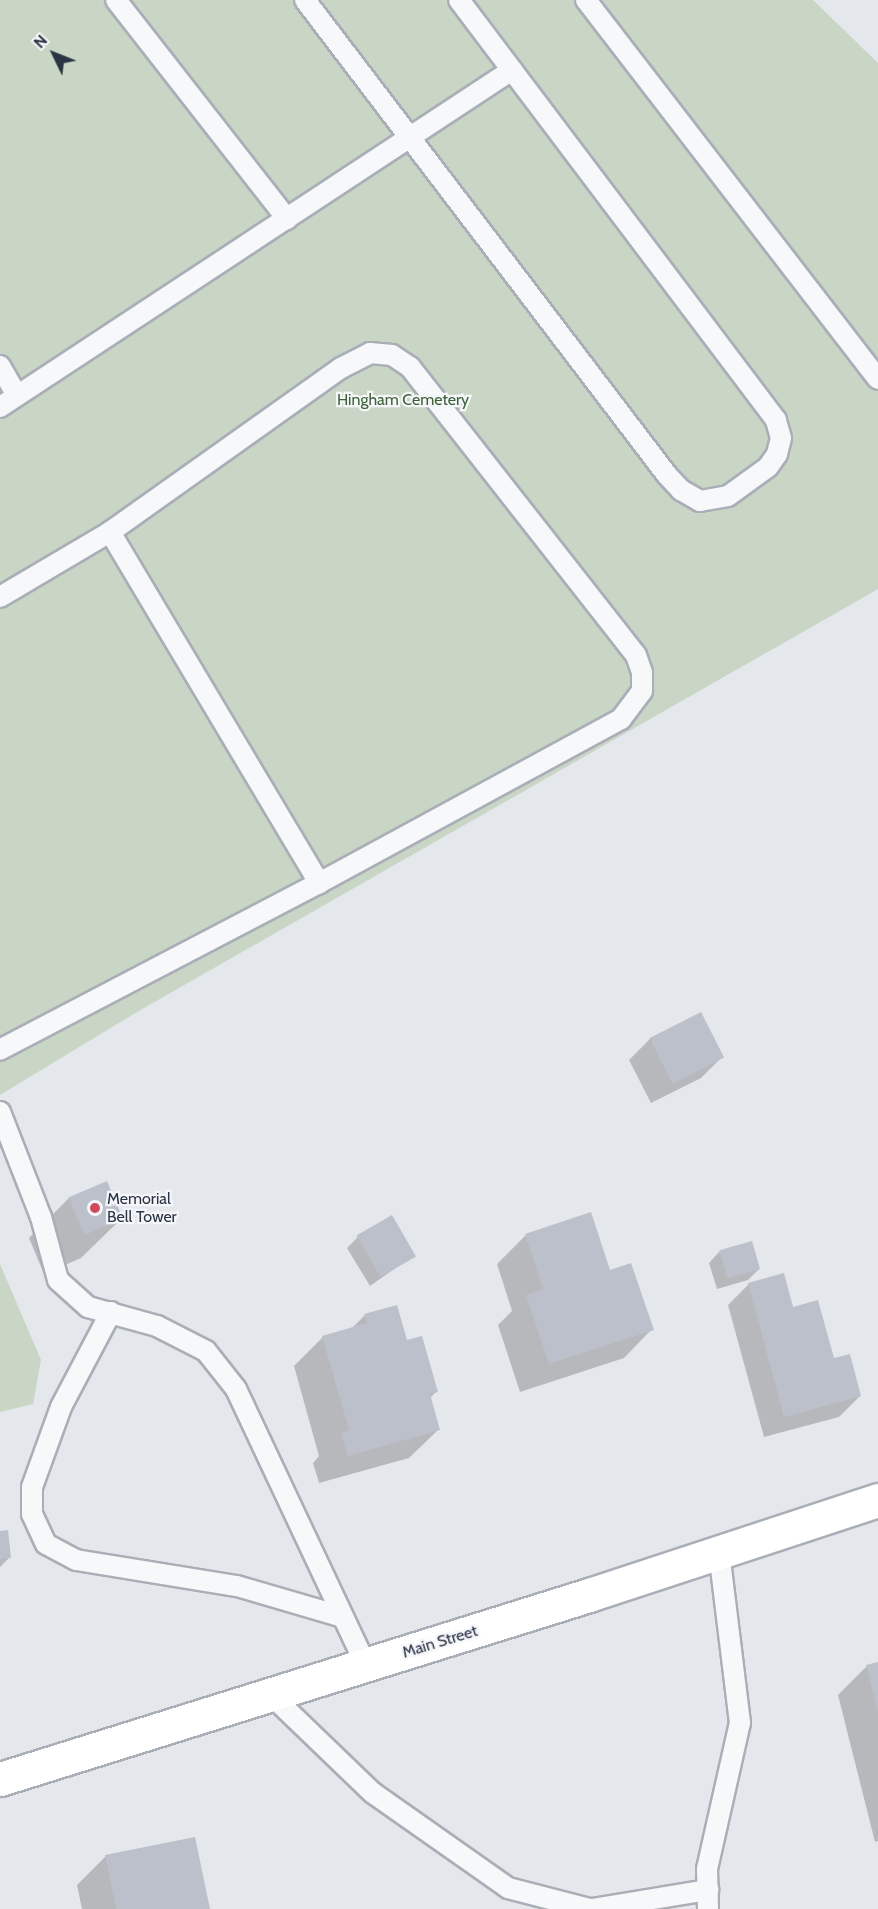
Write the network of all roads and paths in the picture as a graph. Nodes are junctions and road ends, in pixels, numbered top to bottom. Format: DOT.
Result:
graph roads {
  1 [pos="116,0"];
  2 [pos="305,0"];
  3 [pos="459,0"];
  4 [pos="586,0"];
  5 [pos="512,70"];
  6 [pos="411,139"];
  7 [pos="287,219"];
  8 [pos="0,366"];
  9 [pos="878,379"];
  10 [pos="17,395"];
  11 [pos="0,407"];
  12 [pos="110,532"];
  13 [pos="0,597"];
  14 [pos="320,884"];
  15 [pos="0,1050"];
  16 [pos="0,1112"];
  17 [pos="111,1312"];
  18 [pos="878,1500"];
  19 [pos="719,1552"];
  20 [pos="343,1617"];
  21 [pos="366,1665"];
  22 [pos="272,1695"];
  23 [pos="0,1779"];
  24 [pos="708,1900"];
  25 [pos="590,1909"];
  1 -- 7 [label="lane"];
  2 -- 6 [label="lane"];
  3 -- 5 [label="lane"];
  4 -- 9 [label="lane"];
  5 -- 6 [label="lane"];
  5 -- 6 [label="lane"];
  6 -- 7 [label="lane"];
  7 -- 10 [label="lane"];
  8 -- 10 [label="lane"];
  10 -- 11 [label="lane"];
  12 -- 13 [label="lane"];
  12 -- 14 [label="lane"];
  12 -- 14 [label="lane"];
  14 -- 15 [label="lane"];
  16 -- 17 [label="lane"];
  17 -- 20 [label="lane"];
  17 -- 20 [label="lane"];
  18 -- 19 [label="main road, Main Street"];
  19 -- 21 [label="main road, Main Street"];
  19 -- 24 [label="lane"];
  20 -- 21 [label="lane"];
  21 -- 22 [label="main road, Main Street"];
  22 -- 23 [label="main road, Main Street"];
  22 -- 25 [label="lane"];
  24 -- 25 [label="lane"];
}
